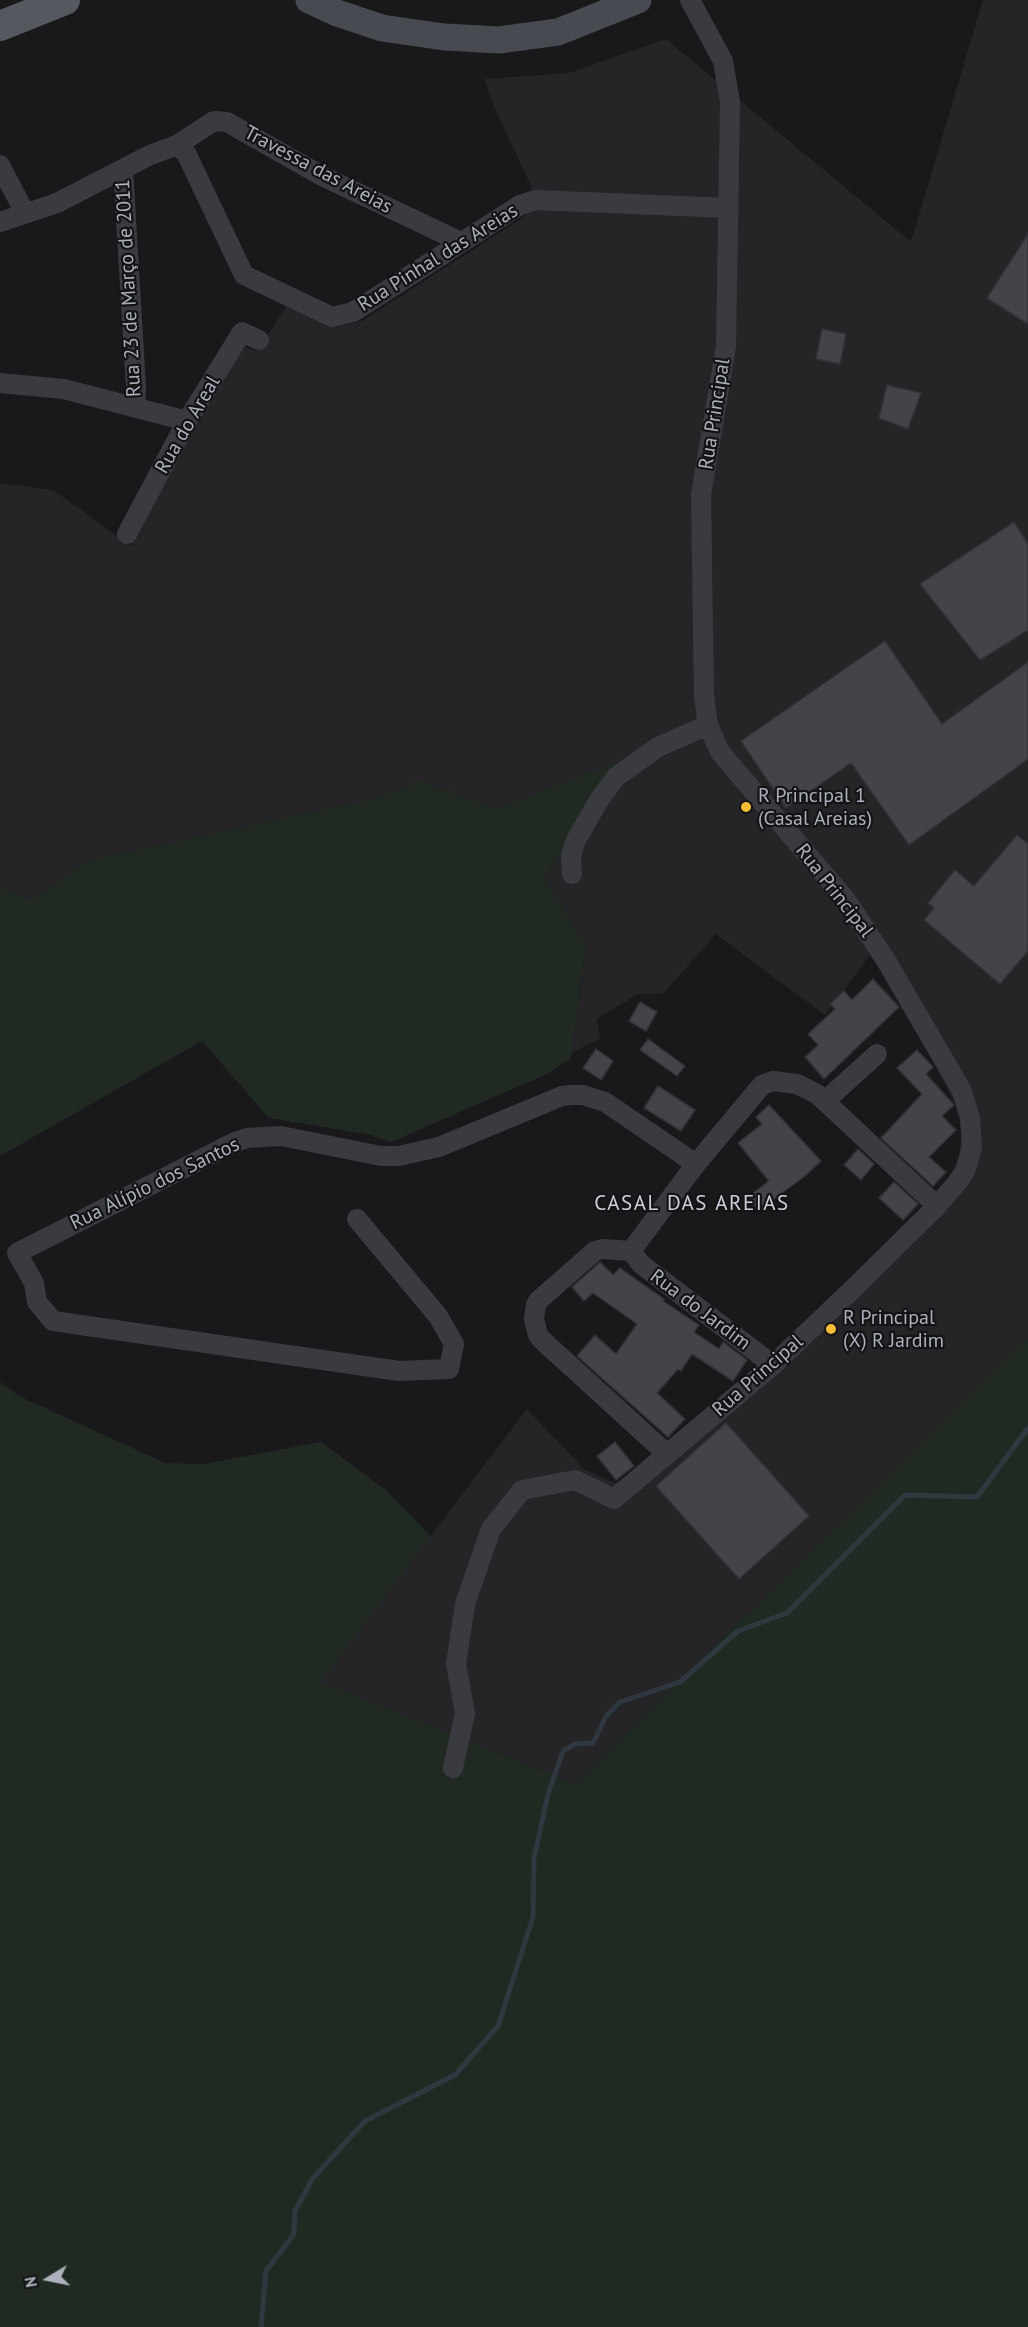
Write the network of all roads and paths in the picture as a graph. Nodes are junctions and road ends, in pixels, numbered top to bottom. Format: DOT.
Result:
graph roads {
  1 [pos="65,0"];
  2 [pos="309,0"];
  3 [pos="638,0"];
  4 [pos="690,0"];
  5 [pos="0,26"];
  6 [pos="177,145"];
  7 [pos="0,165"];
  8 [pos="123,169"];
  9 [pos="729,208"];
  10 [pos="25,213"];
  11 [pos="0,222"];
  12 [pos="461,242"];
  13 [pos="259,340"];
  14 [pos="0,383"];
  15 [pos="135,408"];
  16 [pos="187,421"];
  17 [pos="127,534"];
  18 [pos="708,725"];
  19 [pos="572,874"];
  20 [pos="877,1054"];
  21 [pos="825,1101"];
  22 [pos="696,1164"];
  23 [pos="937,1206"];
  24 [pos="357,1219"];
  25 [pos="631,1251"];
  26 [pos="773,1365"];
  27 [pos="667,1454"];
  28 [pos="453,1768"];
  1 -- 5 [label="main road"];
  2 -- 3 [label="main road"];
  4 -- 9 [label="street, Rua Principal"];
  6 -- 8 [label="street"];
  6 -- 12 [label="street, Travessa das Areias"];
  6 -- 12 [label="street, Rua Pinhal das Areias"];
  7 -- 10 [label="street"];
  8 -- 10 [label="street"];
  8 -- 15 [label="street, Rua 23 de Março de 2011"];
  9 -- 12 [label="street, Rua Pinhal das Areias"];
  9 -- 18 [label="street, Rua Principal"];
  10 -- 11 [label="street"];
  13 -- 16 [label="street, Rua do Areal"];
  14 -- 15 [label="street"];
  15 -- 16 [label="street"];
  16 -- 17 [label="street, Rua do Areal"];
  18 -- 19 [label="street"];
  18 -- 23 [label="street, Rua Principal"];
  20 -- 21 [label="street"];
  21 -- 22 [label="street"];
  21 -- 23 [label="street"];
  22 -- 24 [label="street, Rua Alípio dos Santos"];
  22 -- 25 [label="street"];
  23 -- 26 [label="street, Rua Principal"];
  25 -- 26 [label="street, Rua do Jardim"];
  25 -- 27 [label="street"];
  26 -- 27 [label="street, Rua Principal"];
  27 -- 28 [label="street, Rua Principal"];
}
